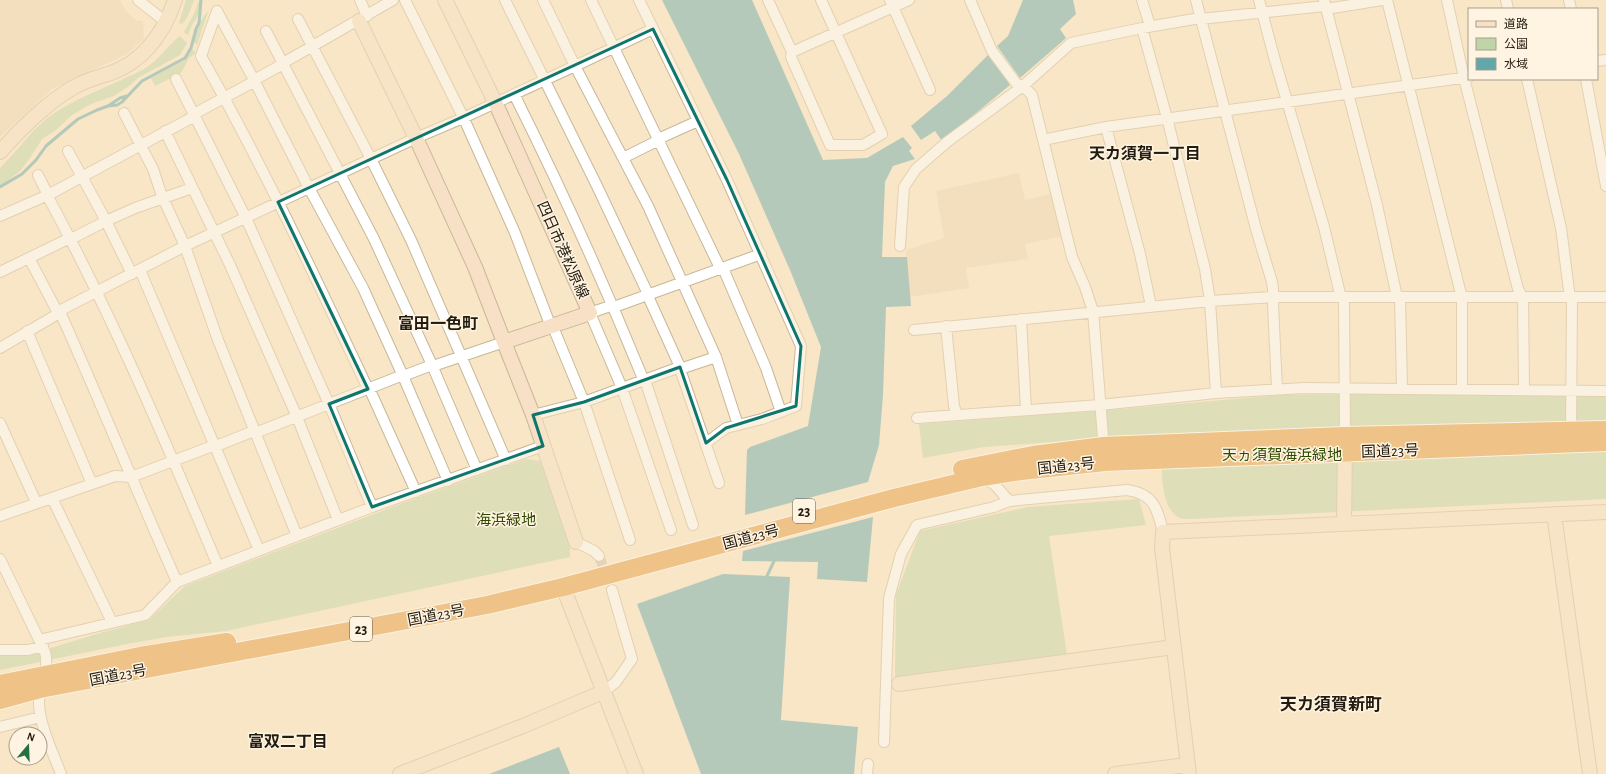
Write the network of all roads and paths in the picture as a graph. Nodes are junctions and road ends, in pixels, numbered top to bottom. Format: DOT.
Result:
graph roads {
  1 [pos="138,0"];
  2 [pos="176,0"];
  3 [pos="360,0"];
  4 [pos="393,0"];
  5 [pos="405,0"];
  6 [pos="445,0"];
  7 [pos="505,0"];
  8 [pos="543,0"];
  9 [pos="591,0"];
  10 [pos="639,0"];
  11 [pos="768,0"];
  12 [pos="821,0"];
  13 [pos="910,0"];
  14 [pos="970,0"];
  15 [pos="1142,0"];
  16 [pos="1196,0"];
  17 [pos="1259,0"];
  18 [pos="1382,0"];
  19 [pos="1387,0"];
  20 [pos="1447,0"];
  21 [pos="892,4"];
  22 [pos="1325,5"];
  23 [pos="1263,12"];
  24 [pos="363,18"];
  25 [pos="1200,18"];
  26 [pos="298,20"];
  27 [pos="166,22"];
  28 [pos="1146,27"];
  29 [pos="653,29"];
  30 [pos="266,31"];
  31 [pos="836,32"];
  32 [pos="312,46"];
  33 [pos="614,47"];
  34 [pos="792,52"];
  35 [pos="283,64"];
  36 [pos="575,66"];
  37 [pos="1467,78"];
  38 [pos="176,79"];
  39 [pos="544,80"];
  40 [pos="1527,80"];
  41 [pos="1586,80"];
  42 [pos="255,81"];
  43 [pos="1020,84"];
  44 [pos="1409,85"];
  45 [pos="930,90"];
  46 [pos="514,94"];
  47 [pos="1348,94"];
  48 [pos="224,98"];
  49 [pos="1287,101"];
  50 [pos="496,102"];
  51 [pos="1226,110"];
  52 [pos="124,113"];
  53 [pos="194,115"];
  54 [pos="463,118"];
  55 [pos="1167,118"];
  56 [pos="698,121"];
  57 [pos="1106,127"];
  58 [pos="165,131"];
  59 [pos="416,138"];
  60 [pos="659,140"];
  61 [pos="1043,140"];
  62 [pos="140,144"];
  63 [pos="68,151"];
  64 [pos="0,152"];
  65 [pos="623,158"];
  66 [pos="370,159"];
  67 [pos="340,173"];
  68 [pos="38,175"];
  69 [pos="81,176"];
  70 [pos="1606,186"];
  71 [pos="192,188"];
  72 [pos="309,188"];
  73 [pos="48,195"];
  74 [pos="164,199"];
  75 [pos="278,202"];
  76 [pos="0,216"];
  77 [pos="246,218"];
  78 [pos="106,221"];
  79 [pos="215,232"];
  80 [pos="70,238"];
  81 [pos="185,246"];
  82 [pos="900,246"];
  83 [pos="761,254"];
  84 [pos="29,258"];
  85 [pos="722,268"];
  86 [pos="0,272"];
  87 [pos="136,272"];
  88 [pos="682,282"];
  89 [pos="97,292"];
  90 [pos="648,294"];
  91 [pos="1399,297"];
  92 [pos="1606,297"];
  93 [pos="1274,298"];
  94 [pos="1342,298"];
  95 [pos="1462,298"];
  96 [pos="1523,298"];
  97 [pos="1571,298"];
  98 [pos="1210,301"];
  99 [pos="613,306"];
  100 [pos="1151,306"];
  101 [pos="1093,312"];
  102 [pos="59,313"];
  103 [pos="590,313"];
  104 [pos="1021,319"];
  105 [pos="946,326"];
  106 [pos="552,327"];
  107 [pos="914,330"];
  108 [pos="27,331"];
  109 [pos="504,342"];
  110 [pos="0,348"];
  111 [pos="461,356"];
  112 [pos="716,357"];
  113 [pos="432,366"];
  114 [pos="681,368"];
  115 [pos="403,376"];
  116 [pos="645,381"];
  117 [pos="1345,387"];
  118 [pos="368,388"];
  119 [pos="622,388"];
  120 [pos="1402,388"];
  121 [pos="1277,389"];
  122 [pos="1462,389"];
  123 [pos="1524,389"];
  124 [pos="1570,390"];
  125 [pos="1606,391"];
  126 [pos="1216,393"];
  127 [pos="584,402"];
  128 [pos="329,404"];
  129 [pos="1100,405"];
  130 [pos="1026,410"];
  131 [pos="782,412"];
  132 [pos="532,415"];
  133 [pos="957,415"];
  134 [pos="297,417"];
  135 [pos="917,418"];
  136 [pos="0,423"];
  137 [pos="738,425"];
  138 [pos="1606,430"];
  139 [pos="1571,431"];
  140 [pos="254,432"];
  141 [pos="1606,442"];
  142 [pos="706,443"];
  143 [pos="1345,445"];
  144 [pos="216,446"];
  145 [pos="543,446"];
  146 [pos="1105,454"];
  147 [pos="506,460"];
  148 [pos="174,461"];
  149 [pos="477,470"];
  150 [pos="131,477"];
  151 [pos="982,477"];
  152 [pos="448,481"];
  153 [pos="719,483"];
  154 [pos="92,484"];
  155 [pos="416,492"];
  156 [pos="893,493"];
  157 [pos="52,498"];
  158 [pos="1009,501"];
  159 [pos="36,502"];
  160 [pos="372,507"];
  161 [pos="1606,512"];
  162 [pos="1554,514"];
  163 [pos="0,516"];
  164 [pos="338,520"];
  165 [pos="1344,523"];
  166 [pos="693,524"];
  167 [pos="671,530"];
  168 [pos="1163,532"];
  169 [pos="297,536"];
  170 [pos="630,540"];
  171 [pos="718,540"];
  172 [pos="576,542"];
  173 [pos="259,550"];
  174 [pos="599,556"];
  175 [pos="0,559"];
  176 [pos="218,566"];
  177 [pos="177,582"];
  178 [pos="563,587"];
  179 [pos="612,590"];
  180 [pos="112,622"];
  181 [pos="41,643"];
  182 [pos="1174,647"];
  183 [pos="0,650"];
  184 [pos="43,682"];
  185 [pos="0,684"];
  186 [pos="899,684"];
  187 [pos="603,692"];
  188 [pos="0,700"];
  189 [pos="41,717"];
  190 [pos="0,728"];
  191 [pos="884,742"];
  192 [pos="1188,769"];
  193 [pos="61,774"];
  194 [pos="400,774"];
  195 [pos="636,774"];
  196 [pos="1115,774"];
  197 [pos="1590,774"];
  1 -- 27 [label="street"];
  2 -- 27 [label="street"];
  3 -- 24 [label="street"];
  4 -- 24 [label="street"];
  5 -- 54 [label="street"];
  6 -- 50 [label="street, 四日市港松原線"];
  7 -- 39 [label="street"];
  8 -- 36 [label="street"];
  9 -- 33 [label="street"];
  10 -- 29 [label="street"];
  11 -- 34 [label="street"];
  12 -- 31 [label="street"];
  13 -- 21 [label="street"];
  14 -- 43 [label="street"];
  15 -- 28 [label="street"];
  16 -- 25 [label="street"];
  17 -- 23 [label="street"];
  18 -- 22 [label="street"];
  19 -- 44 [label="street"];
  20 -- 37 [label="street"];
  21 -- 31 [label="street"];
  21 -- 45 [label="street"];
  22 -- 23 [label="street"];
  22 -- 47 [label="street"];
  23 -- 25 [label="street"];
  23 -- 49 [label="street"];
  24 -- 32 [label="street"];
  24 -- 59 [label="street"];
  25 -- 28 [label="street"];
  25 -- 51 [label="street"];
  26 -- 32 [label="street"];
  27 -- 64 [label="street"];
  28 -- 43 [label="street"];
  28 -- 55 [label="street"];
  29 -- 33 [label="street"];
  29 -- 56 [label="street"];
  30 -- 35 [label="street"];
  31 -- 34 [label="street"];
  31 -- 34 [label="street"];
  32 -- 35 [label="street"];
  32 -- 66 [label="street"];
  33 -- 36 [label="street"];
  33 -- 60 [label="street"];
  35 -- 42 [label="street"];
  35 -- 67 [label="street"];
  36 -- 39 [label="street"];
  36 -- 65 [label="street"];
  37 -- 44 [label="street"];
  37 -- 96 [label="street"];
  38 -- 53 [label="street"];
  39 -- 46 [label="street"];
  39 -- 90 [label="street"];
  40 -- 97 [label="street"];
  41 -- 70 [label="street"];
  42 -- 48 [label="street"];
  42 -- 48 [label="street"];
  42 -- 72 [label="street"];
  43 -- 61 [label="street"];
  43 -- 82 [label="street"];
  44 -- 47 [label="street"];
  44 -- 95 [label="street"];
  46 -- 50 [label="street"];
  46 -- 99 [label="street"];
  47 -- 49 [label="street"];
  47 -- 91 [label="street"];
  48 -- 53 [label="street"];
  48 -- 75 [label="street"];
  49 -- 51 [label="street"];
  49 -- 94 [label="street"];
  50 -- 54 [label="street"];
  50 -- 103 [label="street, 四日市港松原線"];
  51 -- 55 [label="street"];
  51 -- 93 [label="street"];
  52 -- 62 [label="street"];
  53 -- 58 [label="street"];
  53 -- 77 [label="street"];
  54 -- 59 [label="street"];
  54 -- 106 [label="street"];
  55 -- 57 [label="street"];
  55 -- 98 [label="street"];
  56 -- 60 [label="street"];
  56 -- 83 [label="street"];
  57 -- 61 [label="street"];
  57 -- 100 [label="street"];
  58 -- 62 [label="street"];
  58 -- 71 [label="street"];
  59 -- 66 [label="street"];
  59 -- 109 [label="street"];
  60 -- 65 [label="street"];
  60 -- 85 [label="street"];
  61 -- 101 [label="street"];
  62 -- 69 [label="street"];
  62 -- 74 [label="street"];
  63 -- 69 [label="street"];
  65 -- 88 [label="street"];
  66 -- 67 [label="street"];
  66 -- 111 [label="street"];
  67 -- 72 [label="street"];
  67 -- 113 [label="street"];
  68 -- 73 [label="street"];
  69 -- 73 [label="street"];
  69 -- 78 [label="street"];
  71 -- 74 [label="street"];
  71 -- 79 [label="street"];
  72 -- 75 [label="street"];
  72 -- 115 [label="street"];
  73 -- 76 [label="street"];
  73 -- 80 [label="street"];
  74 -- 78 [label="street"];
  74 -- 81 [label="street"];
  75 -- 77 [label="street"];
  75 -- 118 [label="street"];
  77 -- 79 [label="street"];
  77 -- 128 [label="street"];
  78 -- 80 [label="street"];
  78 -- 87 [label="street"];
  79 -- 81 [label="street"];
  79 -- 134 [label="street"];
  80 -- 84 [label="street"];
  80 -- 89 [label="street"];
  81 -- 87 [label="street"];
  81 -- 140 [label="street"];
  83 -- 85 [label="street"];
  83 -- 131 [label="street"];
  84 -- 86 [label="street"];
  84 -- 102 [label="street"];
  85 -- 88 [label="street"];
  85 -- 131 [label="street"];
  87 -- 89 [label="street"];
  87 -- 144 [label="street"];
  88 -- 90 [label="street"];
  88 -- 112 [label="street"];
  89 -- 102 [label="street"];
  89 -- 148 [label="street"];
  90 -- 99 [label="street"];
  90 -- 114 [label="street"];
  91 -- 94 [label="street"];
  91 -- 95 [label="street"];
  91 -- 120 [label="street"];
  92 -- 97 [label="street"];
  93 -- 94 [label="street"];
  93 -- 98 [label="street"];
  93 -- 121 [label="street"];
  94 -- 117 [label="street"];
  95 -- 96 [label="street"];
  95 -- 122 [label="street"];
  96 -- 97 [label="street"];
  96 -- 123 [label="street"];
  97 -- 124 [label="street"];
  98 -- 100 [label="street"];
  98 -- 126 [label="street"];
  99 -- 103 [label="street"];
  99 -- 116 [label="street"];
  100 -- 101 [label="street"];
  101 -- 104 [label="street"];
  101 -- 129 [label="street"];
  102 -- 108 [label="street"];
  102 -- 150 [label="street"];
  103 -- 106 [label="street, 四日市港松原線"];
  103 -- 119 [label="street"];
  104 -- 105 [label="street"];
  104 -- 130 [label="street"];
  105 -- 107 [label="street"];
  105 -- 133 [label="street"];
  106 -- 109 [label="street, 四日市港松原線"];
  106 -- 127 [label="street"];
  108 -- 110 [label="street"];
  108 -- 154 [label="street"];
  109 -- 111 [label="street"];
  109 -- 132 [label="street"];
  111 -- 113 [label="street"];
  111 -- 147 [label="street"];
  112 -- 114 [label="street"];
  112 -- 137 [label="street"];
  113 -- 115 [label="street"];
  113 -- 149 [label="street"];
  114 -- 116 [label="street"];
  114 -- 142 [label="street"];
  115 -- 118 [label="street"];
  115 -- 152 [label="street"];
  116 -- 119 [label="street"];
  116 -- 166 [label="street"];
  117 -- 120 [label="street"];
  117 -- 121 [label="street"];
  117 -- 143 [label="street"];
  118 -- 128 [label="street"];
  118 -- 155 [label="street"];
  119 -- 127 [label="street"];
  119 -- 167 [label="street"];
  120 -- 122 [label="street"];
  121 -- 126 [label="street"];
  122 -- 123 [label="street"];
  123 -- 124 [label="street"];
  124 -- 125 [label="street"];
  124 -- 139 [label="street"];
  126 -- 129 [label="street"];
  127 -- 132 [label="street"];
  127 -- 170 [label="street"];
  128 -- 134 [label="street"];
  128 -- 160 [label="street"];
  129 -- 130 [label="street"];
  129 -- 146 [label="street"];
  130 -- 133 [label="street"];
  131 -- 137 [label="street"];
  132 -- 145 [label="street"];
  133 -- 135 [label="street"];
  134 -- 140 [label="street"];
  134 -- 164 [label="street"];
  136 -- 159 [label="street"];
  137 -- 142 [label="street"];
  138 -- 139 [label="highway, 国道23号 / 23"];
  139 -- 143 [label="highway, 国道23号 / 23"];
  140 -- 144 [label="street"];
  140 -- 169 [label="street"];
  141 -- 143 [label="highway, 国道23号 / 23"];
  142 -- 153 [label="street"];
  143 -- 146 [label="highway, 国道23号 / 23"];
  143 -- 165 [label="street"];
  144 -- 148 [label="street"];
  144 -- 173 [label="street"];
  145 -- 147 [label="street"];
  145 -- 172 [label="street"];
  146 -- 151 [label="highway, 国道23号 / 23"];
  146 -- 156 [label="highway, 国道23号 / 23"];
  147 -- 149 [label="street"];
  148 -- 150 [label="street"];
  148 -- 176 [label="street"];
  149 -- 152 [label="street"];
  150 -- 154 [label="street"];
  150 -- 177 [label="street"];
  151 -- 156 [label="highway, 国道23号 / 23"];
  151 -- 158 [label="street"];
  152 -- 155 [label="street"];
  154 -- 157 [label="street"];
  155 -- 160 [label="street"];
  156 -- 171 [label="highway, 国道23号 / 23"];
  157 -- 159 [label="street"];
  157 -- 180 [label="street"];
  158 -- 168 [label="street"];
  158 -- 191 [label="street"];
  159 -- 163 [label="street"];
  160 -- 164 [label="street"];
  161 -- 162 [label="street"];
  162 -- 165 [label="street"];
  162 -- 197 [label="street"];
  164 -- 169 [label="street"];
  165 -- 168 [label="street"];
  168 -- 182 [label="street"];
  169 -- 173 [label="street"];
  171 -- 178 [label="highway, 国道23号 / 23"];
  171 -- 184 [label="highway, 国道23号 / 23"];
  172 -- 174 [label="street"];
  173 -- 176 [label="street"];
  175 -- 181 [label="street"];
  176 -- 177 [label="street"];
  177 -- 180 [label="street"];
  178 -- 184 [label="highway, 国道23号 / 23"];
  178 -- 187 [label="street"];
  179 -- 187 [label="street"];
  180 -- 181 [label="street"];
  181 -- 183 [label="street"];
  181 -- 184 [label="street"];
  182 -- 186 [label="street"];
  182 -- 192 [label="street"];
  184 -- 185 [label="highway, 国道23号 / 23"];
  184 -- 188 [label="highway, 国道23号 / 23"];
  184 -- 189 [label="street"];
  187 -- 194 [label="street"];
  187 -- 195 [label="street"];
  189 -- 190 [label="street"];
  189 -- 193 [label="street"];
  192 -- 196 [label="street"];
}
